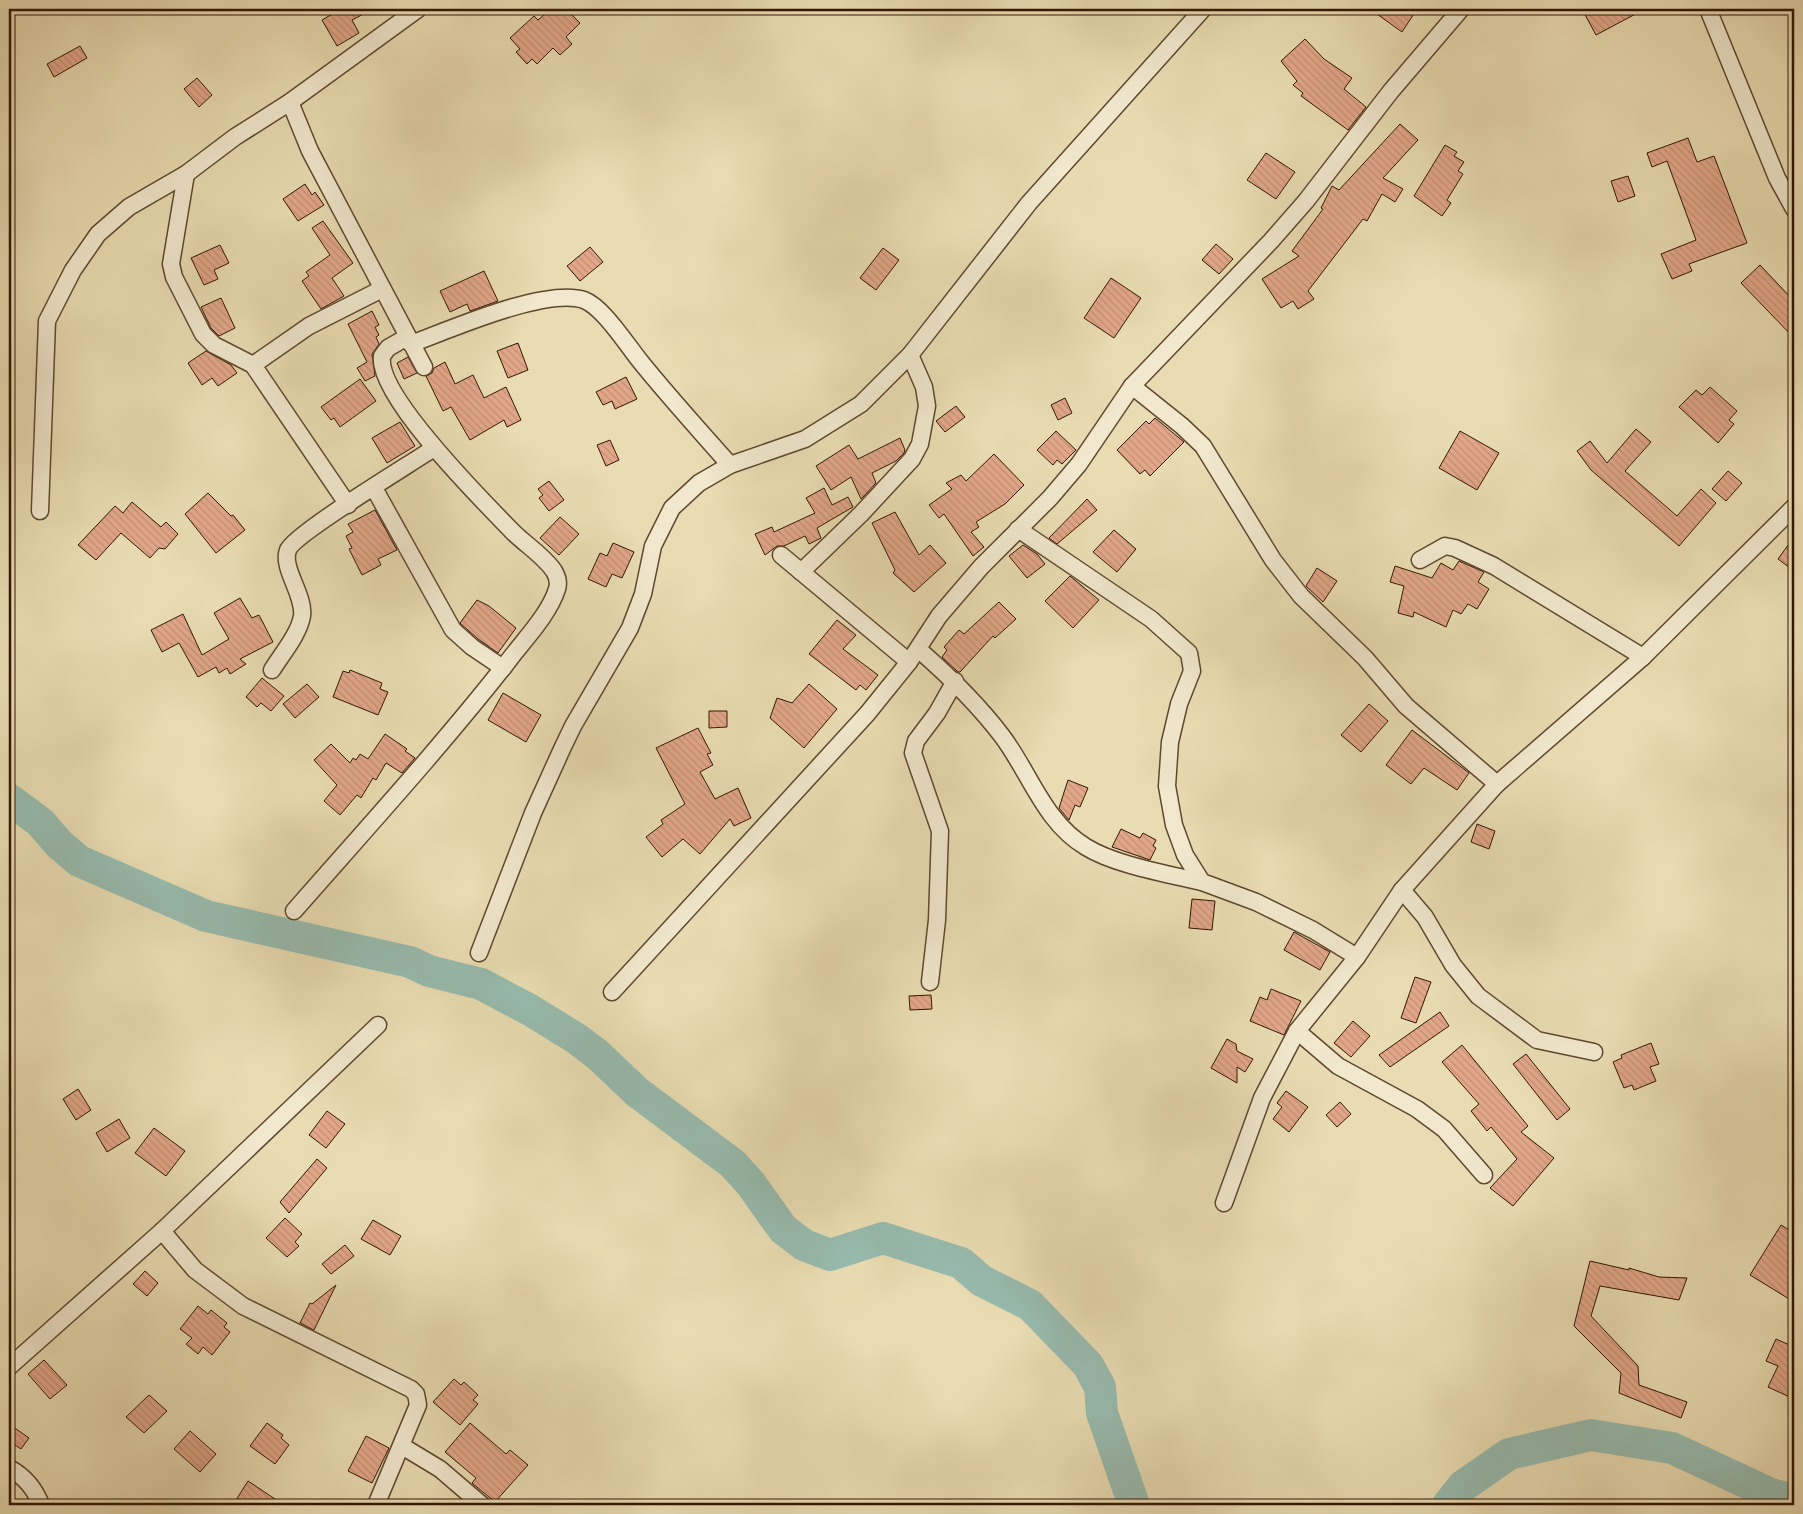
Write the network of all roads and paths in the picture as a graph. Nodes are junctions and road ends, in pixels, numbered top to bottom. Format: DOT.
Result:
graph roads {
  1 [pos="418,9"];
  2 [pos="1202,9"];
  3 [pos="1461,9"];
  4 [pos="1708,9"];
  5 [pos="290,102"];
  6 [pos="186,174"];
  7 [pos="1794,209"];
  8 [pos="382,289"];
  9 [pos="409,340"];
  10 [pos="910,355"];
  11 [pos="253,365"];
  12 [pos="424,367"];
  13 [pos="1132,386"];
  14 [pos="434,448"];
  15 [pos="730,465"];
  16 [pos="374,488"];
  17 [pos="348,505"];
  18 [pos="1794,507"];
  19 [pos="40,511"];
  20 [pos="1018,530"];
  21 [pos="781,555"];
  22 [pos="1420,560"];
  23 [pos="801,572"];
  24 [pos="913,656"];
  25 [pos="1643,657"];
  26 [pos="503,668"];
  27 [pos="272,670"];
  28 [pos="955,681"];
  29 [pos="1497,784"];
  30 [pos="1202,882"];
  31 [pos="1402,890"];
  32 [pos="294,911"];
  33 [pos="479,953"];
  34 [pos="1357,957"];
  35 [pos="930,982"];
  36 [pos="612,992"];
  37 [pos="378,1025"];
  38 [pos="1297,1031"];
  39 [pos="1594,1052"];
  40 [pos="1484,1176"];
  41 [pos="1224,1203"];
  42 [pos="162,1231"];
  43 [pos="9,1368"];
  44 [pos="402,1446"];
  45 [pos="9,1468"];
  46 [pos="41,1505"];
  47 [pos="376,1505"];
  48 [pos="482,1505"];
  1 -- 5 [label="street"];
  2 -- 10 [label="street"];
  3 -- 13 [label="street"];
  4 -- 7 [label="street"];
  5 -- 6 [label="street"];
  5 -- 8 [label="street"];
  6 -- 11 [label="street"];
  6 -- 19 [label="street"];
  8 -- 9 [label="street"];
  8 -- 11 [label="street"];
  9 -- 12 [label="street"];
  9 -- 14 [label="street"];
  9 -- 15 [label="street"];
  10 -- 15 [label="street"];
  10 -- 23 [label="street"];
  11 -- 17 [label="street"];
  13 -- 20 [label="street"];
  13 -- 29 [label="street"];
  14 -- 16 [label="street"];
  14 -- 26 [label="street"];
  15 -- 33 [label="street"];
  16 -- 17 [label="street"];
  16 -- 26 [label="street"];
  17 -- 27 [label="street"];
  18 -- 25 [label="street"];
  20 -- 24 [label="street"];
  20 -- 30 [label="street"];
  21 -- 23 [label="street"];
  22 -- 25 [label="street"];
  23 -- 24 [label="street"];
  24 -- 28 [label="street"];
  24 -- 36 [label="street"];
  25 -- 29 [label="street"];
  26 -- 32 [label="street"];
  28 -- 30 [label="street"];
  28 -- 35 [label="street"];
  29 -- 31 [label="street"];
  30 -- 34 [label="street"];
  31 -- 34 [label="street"];
  31 -- 39 [label="street"];
  34 -- 38 [label="street"];
  37 -- 42 [label="street"];
  38 -- 40 [label="street"];
  38 -- 41 [label="street"];
  42 -- 43 [label="street"];
  42 -- 44 [label="street"];
  44 -- 47 [label="street"];
  44 -- 48 [label="street"];
  45 -- 46 [label="street"];
}
